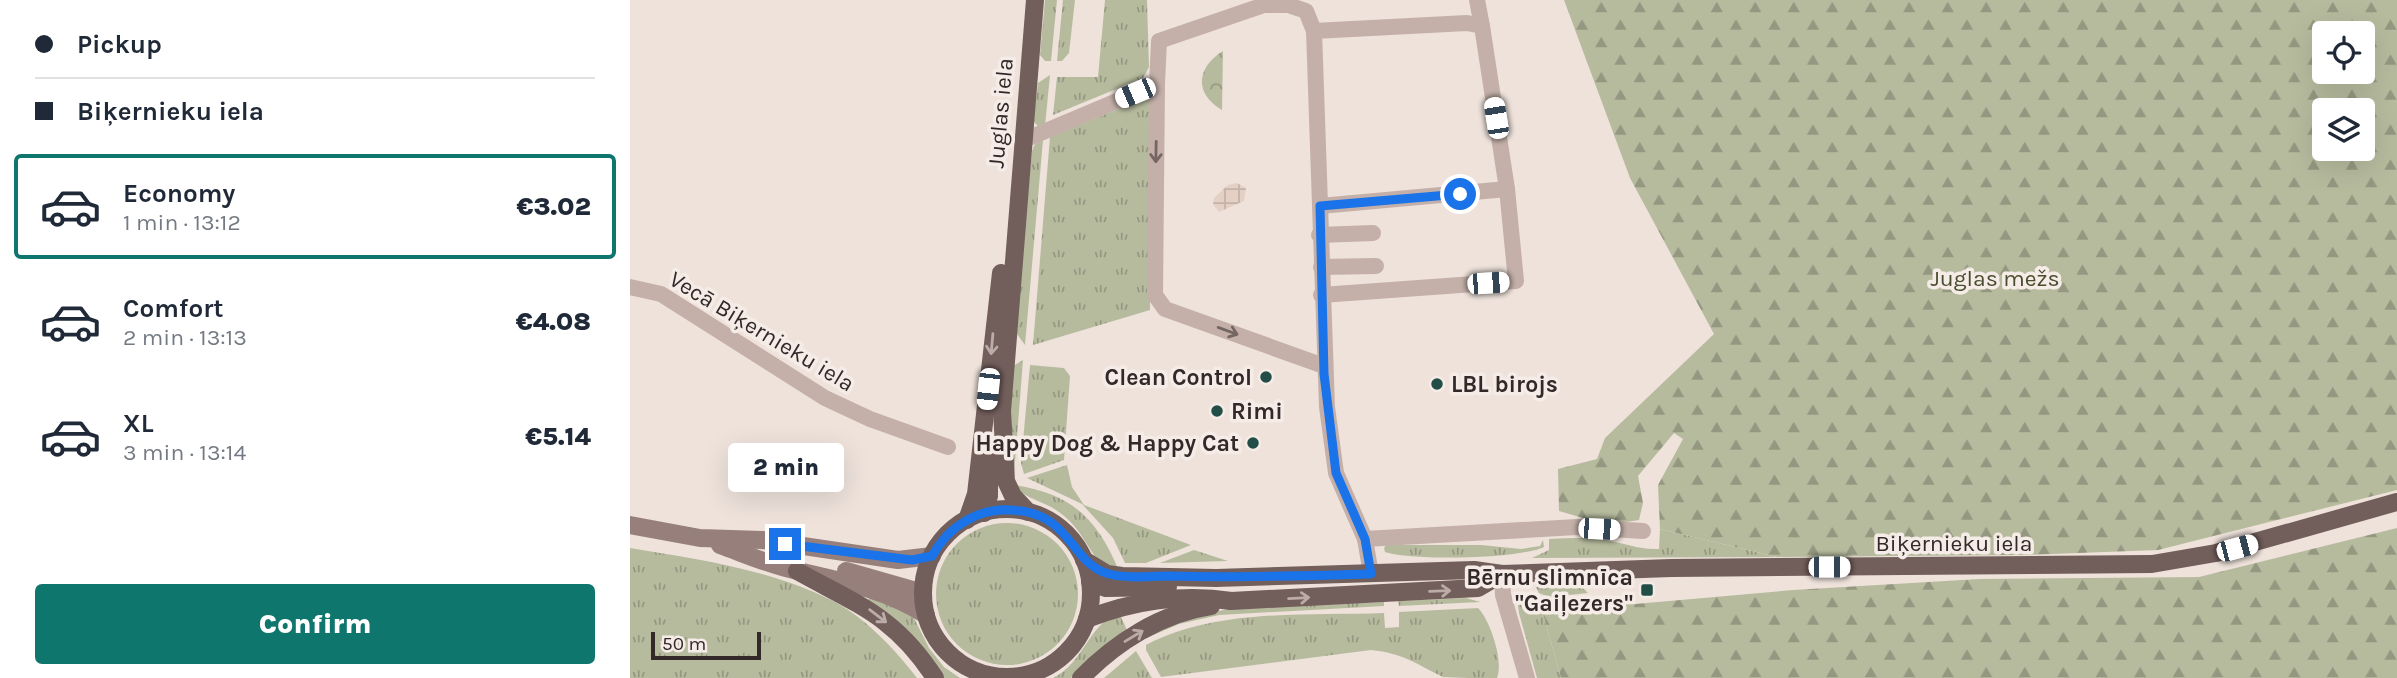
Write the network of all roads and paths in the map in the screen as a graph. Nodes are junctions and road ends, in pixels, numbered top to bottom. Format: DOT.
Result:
graph roads {
  1 [pos="1035,0"];
  2 [pos="1477,0"];
  3 [pos="1482,26"];
  4 [pos="1314,31"];
  5 [pos="1157,84"];
  6 [pos="1022,141"];
  7 [pos="1507,189"];
  8 [pos="1320,206"];
  9 [pos="1015,230"];
  10 [pos="1373,233"];
  11 [pos="1319,235"];
  12 [pos="1376,266"];
  13 [pos="1321,267"];
  14 [pos="630,287"];
  15 [pos="1321,295"];
  16 [pos="1324,366"];
  17 [pos="984,426"];
  18 [pos="948,447"];
  19 [pos="2397,502"];
  20 [pos="1028,512"];
  21 [pos="984,513"];
  22 [pos="967,520"];
  23 [pos="630,525"];
  24 [pos="1643,531"];
  25 [pos="700,538"];
  26 [pos="1365,539"];
  27 [pos="932,556"];
  28 [pos="760,559"];
  29 [pos="1084,560"];
  30 [pos="797,571"];
  31 [pos="1371,574"];
  32 [pos="1502,574"];
  33 [pos="1216,578"];
  34 [pos="1090,582"];
  35 [pos="923,593"];
  36 [pos="1373,594"];
  37 [pos="1231,601"];
  38 [pos="926,615"];
  39 [pos="1087,619"];
  40 [pos="973,673"];
  41 [pos="1030,675"];
  42 [pos="935,678"];
  43 [pos="1081,678"];
  44 [pos="1527,678"];
  1 -- 6 [label="main road, Juglas iela"];
  2 -- 3 [label="street"];
  3 -- 4 [label="street"];
  3 -- 7 [label="street"];
  4 -- 5 [label="street"];
  4 -- 8 [label="street"];
  5 -- 6 [label="street"];
  5 -- 16 [label="street, one-way"];
  6 -- 9 [label="main road, Juglas iela"];
  7 -- 8 [label="street"];
  7 -- 15 [label="street"];
  8 -- 11 [label="street"];
  9 -- 17 [label="main road, Juglas iela, one-way"];
  9 -- 20 [label="main road, Juglas iela"];
  10 -- 11 [label="street"];
  11 -- 13 [label="street"];
  12 -- 13 [label="street"];
  13 -- 15 [label="street"];
  14 -- 18 [label="street, Vecā Biķernieku iela"];
  15 -- 16 [label="street"];
  16 -- 26 [label="street"];
  17 -- 21 [label="main road, Juglas iela"];
  17 -- 22 [label="main road, Juglas iela"];
  19 -- 32 [label="main road, Biķernieku iela"];
  20 -- 21 [label="main road"];
  20 -- 29 [label="main road"];
  21 -- 22 [label="main road"];
  22 -- 27 [label="main road"];
  23 -- 25 [label="main road"];
  24 -- 26 [label="street"];
  25 -- 27 [label="main road"];
  25 -- 28 [label="main road"];
  26 -- 31 [label="street"];
  27 -- 35 [label="main road"];
  28 -- 30 [label="main road"];
  28 -- 35 [label="main road"];
  29 -- 33 [label="main road, Biķernieku iela"];
  29 -- 34 [label="main road"];
  30 -- 38 [label="main road"];
  30 -- 42 [label="main road, one-way"];
  31 -- 32 [label="main road, Biķernieku iela"];
  31 -- 33 [label="main road, Biķernieku iela"];
  31 -- 36 [label="main road"];
  36 -- 32 [label="main road, Biķernieku iela, one-way"];
  32 -- 44 [label="street"];
  33 -- 34 [label="main road, Biķernieku iela"];
  34 -- 39 [label="main road"];
  35 -- 38 [label="main road"];
  37 -- 36 [label="main road, Biķernieku iela, one-way"];
  37 -- 39 [label="main road, Biķernieku iela"];
  43 -- 37 [label="main road, one-way"];
  38 -- 40 [label="main road"];
  39 -- 41 [label="main road"];
  40 -- 41 [label="main road"];
}
